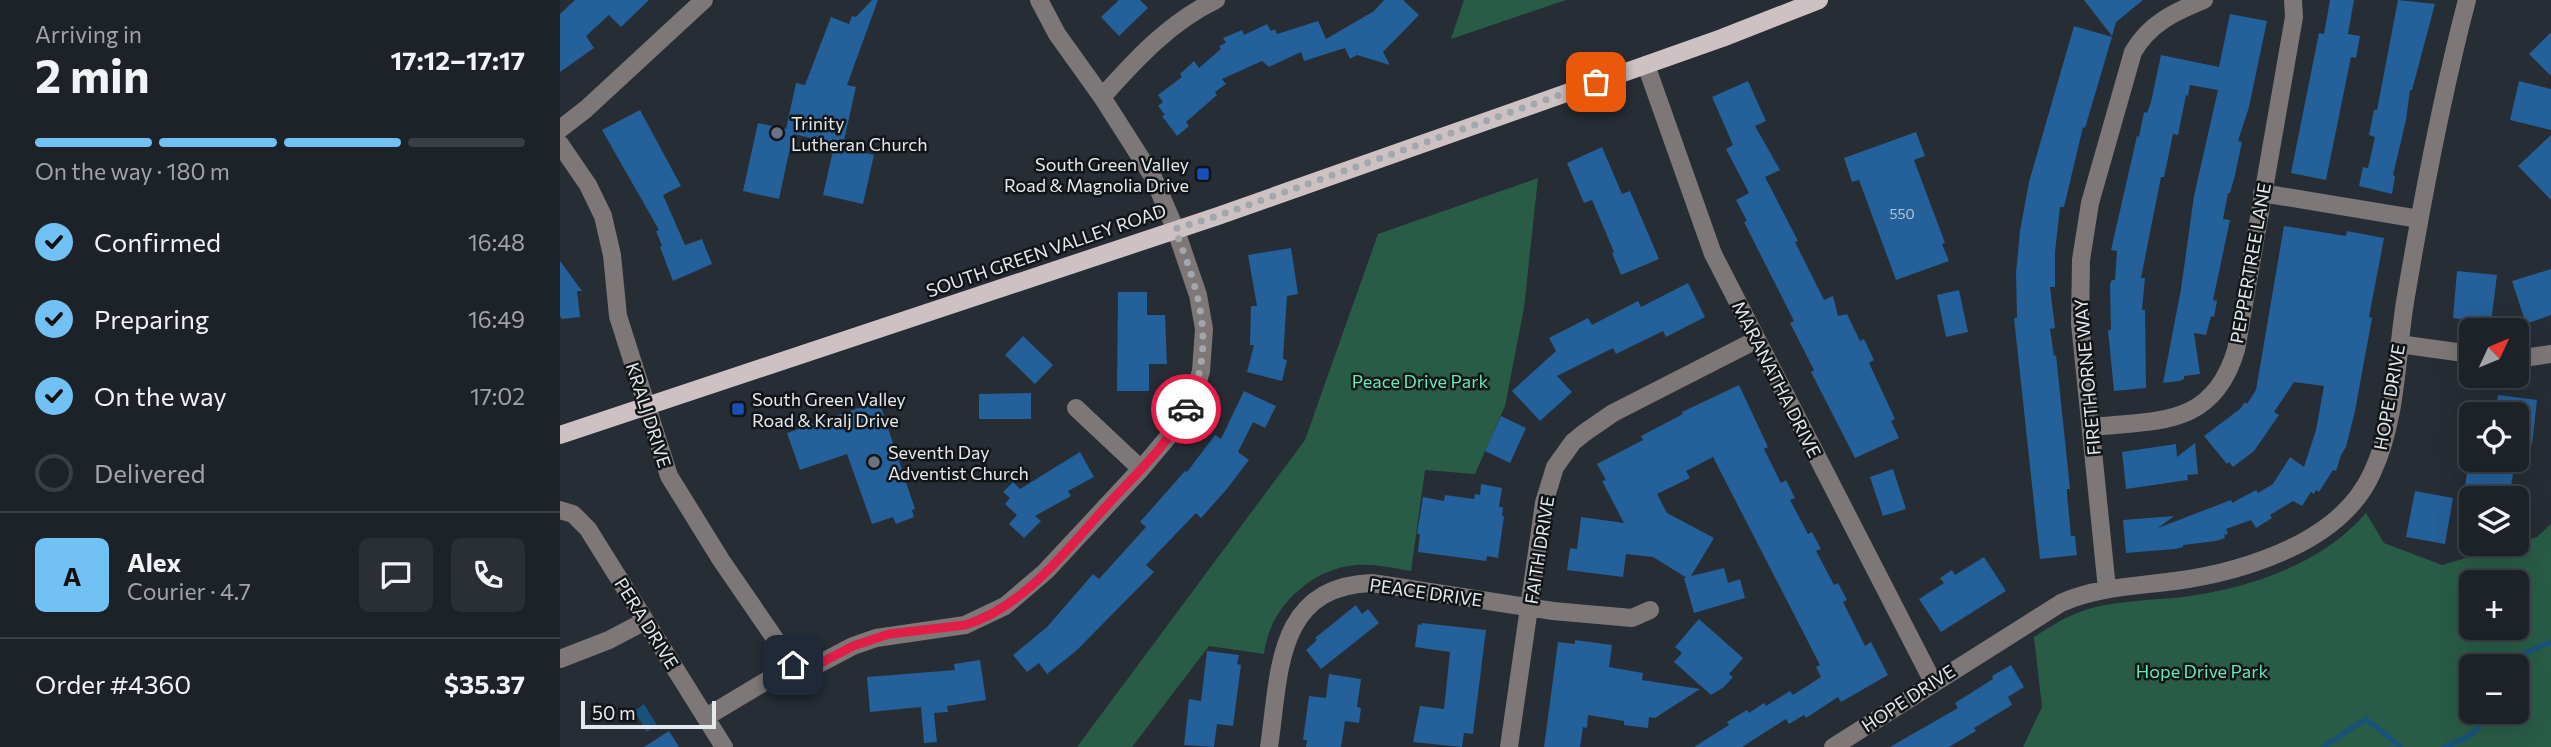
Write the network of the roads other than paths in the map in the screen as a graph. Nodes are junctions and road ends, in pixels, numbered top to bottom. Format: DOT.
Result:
graph roads {
  1 [pos="704,0"];
  2 [pos="1039,0"];
  3 [pos="1216,0"];
  4 [pos="1819,0"];
  5 [pos="2204,0"];
  6 [pos="2293,0"];
  7 [pos="2466,0"];
  8 [pos="1646,65"];
  9 [pos="1102,97"];
  10 [pos="560,129"];
  11 [pos="560,144"];
  12 [pos="2262,193"];
  13 [pos="2419,219"];
  14 [pos="1175,229"];
  15 [pos="1756,340"];
  16 [pos="2399,344"];
  17 [pos="2459,352"];
  18 [pos="2551,354"];
  19 [pos="2529,357"];
  20 [pos="647,406"];
  21 [pos="1076,408"];
  22 [pos="2092,427"];
  23 [pos="560,435"];
  24 [pos="1141,469"];
  25 [pos="560,510"];
  26 [pos="2107,589"];
  27 [pos="1530,607"];
  28 [pos="1650,610"];
  29 [pos="645,621"];
  30 [pos="560,659"];
  31 [pos="793,665"];
  32 [pos="1933,682"];
  33 [pos="706,717"];
  34 [pos="724,747"];
  35 [pos="1269,747"];
  36 [pos="1510,747"];
  37 [pos="1833,747"];
  1 -- 10 [label="street"];
  2 -- 9 [label="street"];
  3 -- 9 [label="street"];
  4 -- 8 [label="main road, SOUTH GREEN VALLEY ROAD"];
  5 -- 22 [label="street, FIRETHORNE WAY"];
  6 -- 12 [label="street, PEPPERTREE LANE"];
  7 -- 13 [label="street, HOPE DRIVE"];
  8 -- 14 [label="main road, SOUTH GREEN VALLEY ROAD"];
  8 -- 15 [label="street, MARANATHA DRIVE"];
  9 -- 14 [label="street"];
  11 -- 20 [label="street, KRALJ DRIVE"];
  12 -- 13 [label="street"];
  12 -- 22 [label="street, PEPPERTREE LANE"];
  13 -- 16 [label="street, HOPE DRIVE"];
  14 -- 20 [label="main road, SOUTH GREEN VALLEY ROAD"];
  14 -- 24 [label="street"];
  15 -- 27 [label="street, FAITH DRIVE"];
  15 -- 32 [label="street, MARANATHA DRIVE"];
  16 -- 17 [label="street"];
  16 -- 26 [label="street, HOPE DRIVE"];
  18 -- 19 [label="street"];
  20 -- 23 [label="main road, SOUTH GREEN VALLEY ROAD"];
  20 -- 31 [label="street, KRALJ DRIVE"];
  21 -- 24 [label="street"];
  22 -- 26 [label="street, FIRETHORNE WAY"];
  24 -- 31 [label="street"];
  25 -- 29 [label="street, PERA DRIVE"];
  26 -- 32 [label="street, HOPE DRIVE"];
  27 -- 28 [label="street, PEACE DRIVE"];
  27 -- 35 [label="street, PEACE DRIVE"];
  27 -- 36 [label="street, FAITH DRIVE"];
  29 -- 30 [label="street"];
  29 -- 33 [label="street, PERA DRIVE"];
  31 -- 33 [label="street"];
  32 -- 37 [label="street, HOPE DRIVE"];
  33 -- 34 [label="street, PERA DRIVE"];
}
